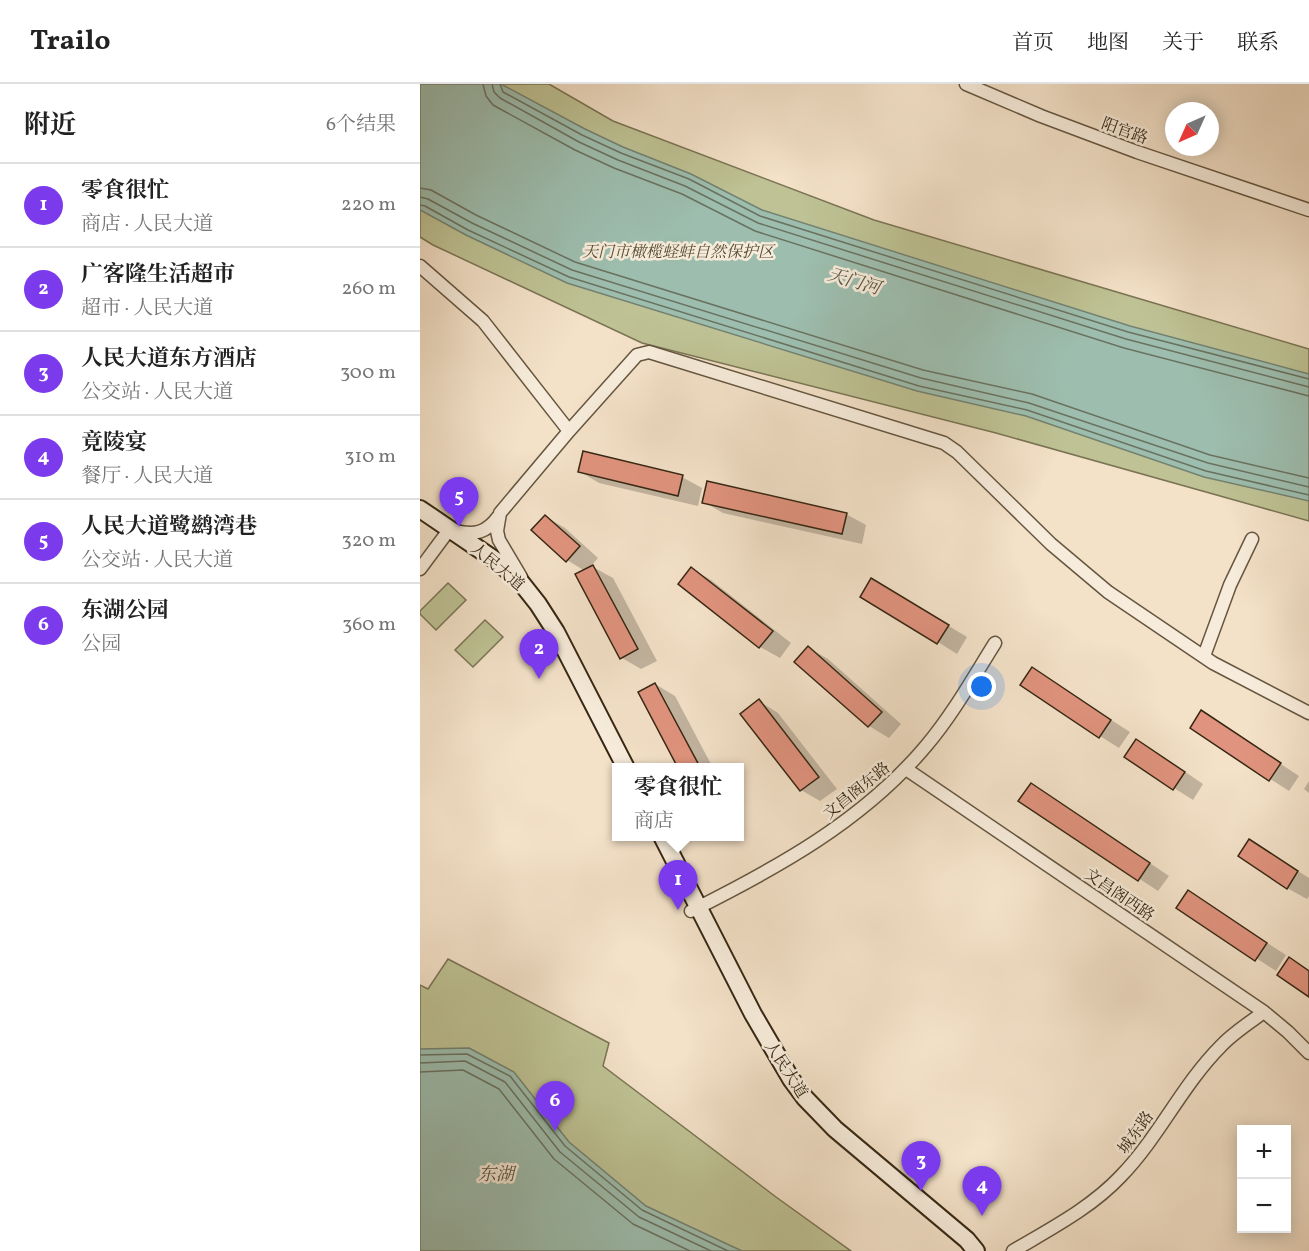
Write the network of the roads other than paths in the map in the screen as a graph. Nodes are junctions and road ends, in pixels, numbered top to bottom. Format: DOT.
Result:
graph roads {
  1 [pos="966,84"];
  2 [pos="1309,210"];
  3 [pos="420,266"];
  4 [pos="569,431"];
  5 [pos="420,509"];
  6 [pos="500,513"];
  7 [pos="420,517"];
  8 [pos="448,531"];
  9 [pos="1252,538"];
  10 [pos="420,569"];
  11 [pos="538,604"];
  12 [pos="995,643"];
  13 [pos="1204,656"];
  14 [pos="1309,713"];
  15 [pos="614,763"];
  16 [pos="623,763"];
  17 [pos="906,770"];
  18 [pos="654,841"];
  19 [pos="664,841"];
  20 [pos="694,909"];
  21 [pos="1264,1012"];
  22 [pos="1309,1053"];
  23 [pos="966,1251"];
  24 [pos="975,1251"];
  25 [pos="1013,1251"];
  1 -- 2 [label="street, 阳官路"];
  3 -- 4 [label="street"];
  4 -- 6 [label="street"];
  4 -- 13 [label="street"];
  5 -- 8 [label="main road, 人民大道"];
  6 -- 8 [label="street"];
  6 -- 11 [label="street"];
  7 -- 8 [label="main road, 人民大道"];
  8 -- 10 [label="street"];
  8 -- 11 [label="main road, 人民大道"];
  8 -- 15 [label="main road, 人民大道"];
  9 -- 13 [label="street"];
  11 -- 16 [label="main road, 人民大道"];
  12 -- 17 [label="street, 文昌阁东路"];
  13 -- 14 [label="street"];
  17 -- 20 [label="street, 文昌阁东路"];
  17 -- 21 [label="street, 文昌阁西路"];
  18 -- 20 [label="main road, 人民大道"];
  19 -- 20 [label="main road, 人民大道"];
  20 -- 23 [label="main road, 人民大道"];
  20 -- 24 [label="main road, 人民大道"];
  21 -- 22 [label="street, 文昌阁西路"];
  21 -- 25 [label="street, 城东路"];
}
